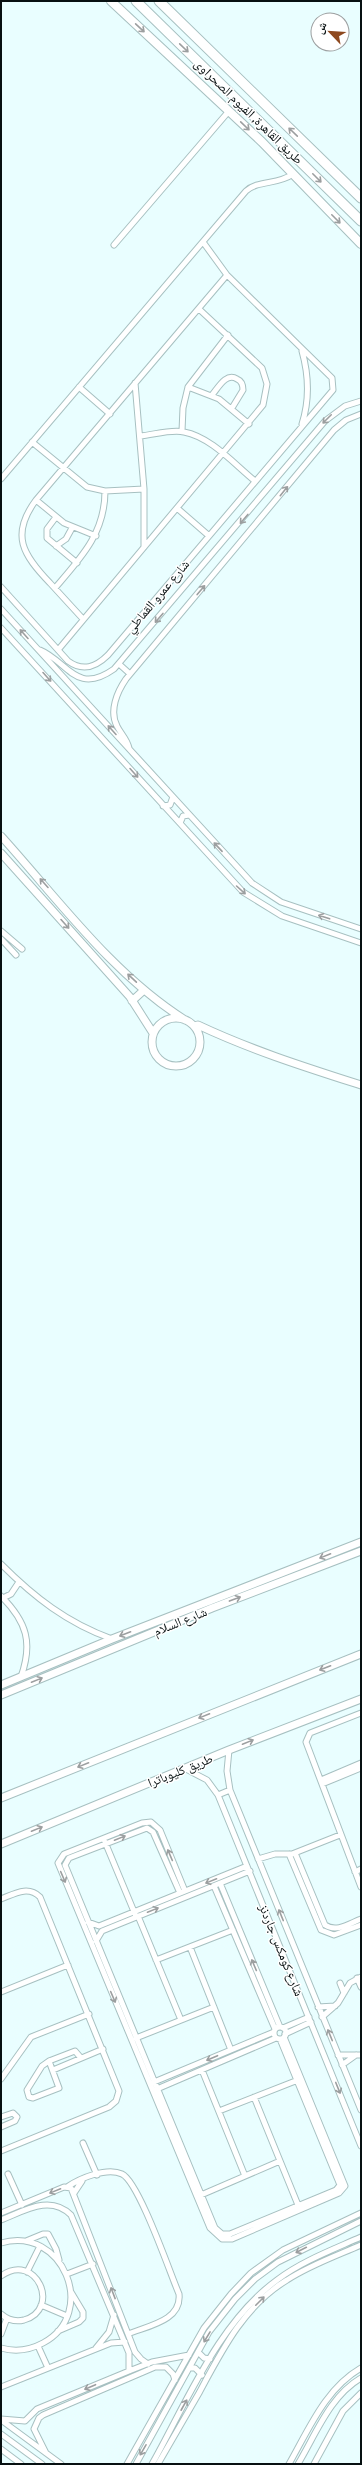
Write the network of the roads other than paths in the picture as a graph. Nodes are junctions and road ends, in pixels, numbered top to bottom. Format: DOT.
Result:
graph roads {
  1 [pos="112,1"];
  2 [pos="136,1"];
  3 [pos="159,1"];
  4 [pos="229,111"];
  5 [pos="293,174"];
  6 [pos="361,198"];
  7 [pos="361,221"];
  8 [pos="203,242"];
  9 [pos="114,244"];
  10 [pos="361,244"];
  11 [pos="227,275"];
  12 [pos="199,309"];
  13 [pos="228,336"];
  14 [pos="302,350"];
  15 [pos="135,383"];
  16 [pos="79,387"];
  17 [pos="188,387"];
  18 [pos="212,395"];
  19 [pos="361,401"];
  20 [pos="232,408"];
  21 [pos="110,414"];
  22 [pos="361,414"];
  23 [pos="249,424"];
  24 [pos="301,426"];
  25 [pos="182,431"];
  26 [pos="140,436"];
  27 [pos="32,442"];
  28 [pos="223,454"];
  29 [pos="63,468"];
  30 [pos="1,479"];
  31 [pos="255,481"];
  32 [pos="144,489"];
  33 [pos="105,491"];
  34 [pos="36,500"];
  35 [pos="177,508"];
  36 [pos="56,517"];
  37 [pos="72,528"];
  38 [pos="208,535"];
  39 [pos="96,536"];
  40 [pos="56,546"];
  41 [pos="144,547"];
  42 [pos="77,563"];
  43 [pos="1,587"];
  44 [pos="55,588"];
  45 [pos="2,612"];
  46 [pos="83,619"];
  47 [pos="1,628"];
  48 [pos="38,649"];
  49 [pos="58,650"];
  50 [pos="119,664"];
  51 [pos="129,673"];
  52 [pos="129,749"];
  53 [pos="174,797"];
  54 [pos="164,806"];
  55 [pos="189,815"];
  56 [pos="180,823"];
  57 [pos="1,836"];
  58 [pos="1,853"];
  59 [pos="361,929"];
  60 [pos="1,931"];
  61 [pos="3,939"];
  62 [pos="361,943"];
  63 [pos="22,949"];
  64 [pos="16,955"];
  65 [pos="144,990"];
  66 [pos="132,1001"];
  67 [pos="185,1020"];
  68 [pos="194,1026"];
  69 [pos="153,1033"];
  70 [pos="361,1085"];
  71 [pos="361,1542"];
  72 [pos="361,1551"];
  73 [pos="1,1564"];
  74 [pos="19,1582"];
  75 [pos="2,1597"];
  76 [pos="211,1605"];
  77 [pos="112,1639"];
  78 [pos="361,1654"];
  79 [pos="21,1677"];
  80 [pos="1,1685"];
  81 [pos="1,1695"];
  82 [pos="361,1699"];
  83 [pos="361,1713"];
  84 [pos="229,1750"];
  85 [pos="360,1766"];
  86 [pos="184,1768"];
  87 [pos="322,1782"];
  88 [pos="230,1790"];
  89 [pos="218,1795"];
  90 [pos="1,1798"];
  91 [pos="340,1835"];
  92 [pos="105,1841"];
  93 [pos="1,1844"];
  94 [pos="292,1853"];
  95 [pos="258,1860"];
  96 [pos="249,1869"];
  97 [pos="361,1870"];
  98 [pos="355,1872"];
  99 [pos="220,1883"];
  100 [pos="214,1886"];
  101 [pos="361,1887"];
  102 [pos="183,1892"];
  103 [pos="1,1899"];
  104 [pos="134,1912"];
  105 [pos="137,1917"];
  106 [pos="361,1919"];
  107 [pos="88,1922"];
  108 [pos="361,1925"];
  109 [pos="233,1930"];
  110 [pos="96,1941"];
  111 [pos="190,1947"];
  112 [pos="156,1960"];
  113 [pos="68,1965"];
  114 [pos="359,1977"];
  115 [pos="340,1983"];
  116 [pos="361,1987"];
  117 [pos="1,1992"];
  118 [pos="344,1993"];
  119 [pos="335,2006"];
  120 [pos="214,2007"];
  121 [pos="318,2007"];
  122 [pos="89,2014"];
  123 [pos="309,2017"];
  124 [pos="322,2017"];
  125 [pos="181,2020"];
  126 [pos="311,2022"];
  127 [pos="278,2029"];
  128 [pos="282,2037"];
  129 [pos="136,2038"];
  130 [pos="103,2049"];
  131 [pos="231,2050"];
  132 [pos="338,2055"];
  133 [pos="359,2055"];
  134 [pos="81,2058"];
  135 [pos="49,2061"];
  136 [pos="342,2065"];
  137 [pos="53,2070"];
  138 [pos="202,2070"];
  139 [pos="1,2079"];
  140 [pos="298,2080"];
  141 [pos="154,2082"];
  142 [pos="157,2089"];
  143 [pos="254,2097"];
  144 [pos="361,2110"];
  145 [pos="219,2111"];
  146 [pos="1,2117"];
  147 [pos="1,2127"];
  148 [pos="83,2143"];
  149 [pos="361,2146"];
  150 [pos="1,2151"];
  151 [pos="280,2161"];
  152 [pos="8,2174"];
  153 [pos="97,2175"];
  154 [pos="246,2176"];
  155 [pos="82,2181"];
  156 [pos="67,2187"];
  157 [pos="74,2193"];
  158 [pos="201,2195"];
  159 [pos="36,2199"];
  160 [pos="22,2205"];
  161 [pos="39,2205"];
  162 [pos="298,2205"];
  163 [pos="1,2213"];
  164 [pos="361,2213"];
  165 [pos="83,2216"];
  166 [pos="2,2220"];
  167 [pos="75,2220"];
  168 [pos="361,2221"];
  169 [pos="318,2231"];
  170 [pos="361,2237"];
  171 [pos="321,2239"];
  172 [pos="26,2241"];
  173 [pos="93,2242"];
  174 [pos="1,2243"];
  175 [pos="85,2245"];
  176 [pos="361,2245"];
  177 [pos="40,2246"];
  178 [pos="59,2261"];
  179 [pos="93,2264"];
  180 [pos="27,2272"];
  181 [pos="67,2274"];
  182 [pos="1,2276"];
  183 [pos="106,2276"];
  184 [pos="99,2278"];
  185 [pos="71,2291"];
  186 [pos="41,2305"];
  187 [pos="220,2305"];
  188 [pos="226,2309"];
  189 [pos="120,2313"];
  190 [pos="1,2314"];
  191 [pos="114,2315"];
  192 [pos="67,2316"];
  193 [pos="7,2318"];
  194 [pos="57,2332"];
  195 [pos="1,2334"];
  196 [pos="128,2334"];
  197 [pos="124,2342"];
  198 [pos="38,2346"];
  199 [pos="1,2348"];
  200 [pos="94,2349"];
  201 [pos="11,2350"];
  202 [pos="198,2352"];
  203 [pos="1,2354"];
  204 [pos="190,2355"];
  205 [pos="210,2359"];
  206 [pos="166,2360"];
  207 [pos="148,2364"];
  208 [pos="161,2365"];
  209 [pos="48,2368"];
  210 [pos="189,2368"];
  211 [pos="361,2368"];
  212 [pos="130,2371"];
  213 [pos="202,2374"];
  214 [pos="361,2378"];
  215 [pos="108,2380"];
  216 [pos="175,2380"];
  217 [pos="111,2385"];
  218 [pos="1,2387"];
  219 [pos="361,2393"];
  220 [pos="69,2396"];
  221 [pos="72,2402"];
  222 [pos="32,2414"];
  223 [pos="178,2417"];
  224 [pos="39,2418"];
  225 [pos="1,2419"];
  226 [pos="184,2419"];
  227 [pos="27,2420"];
  228 [pos="34,2425"];
  229 [pos="1,2434"];
  230 [pos="306,2435"];
  231 [pos="312,2439"];
  232 [pos="1,2449"];
  233 [pos="46,2453"];
  234 [pos="21,2464"];
  235 [pos="42,2464"];
  236 [pos="60,2464"];
  237 [pos="127,2464"];
  238 [pos="136,2464"];
  239 [pos="152,2464"];
  240 [pos="158,2464"];
  241 [pos="289,2464"];
  242 [pos="298,2464"];
  243 [pos="314,2464"];
  1 -- 4 [label="main road, one-way"];
  2 -- 7 [label="highway, طريق القاهرة, الفيوم الصحراوى, one-way"];
  6 -- 3 [label="highway, طريق القاهرة, الفيوم الصحراوى, one-way"];
  4 -- 5 [label="main road, one-way"];
  4 -- 9 [label="street"];
  5 -- 8 [label="street"];
  5 -- 10 [label="main road, one-way"];
  8 -- 11 [label="street, شارع عمرو القماطي"];
  8 -- 16 [label="street"];
  11 -- 12 [label="street"];
  11 -- 14 [label="street, شارع عمرو القماطي"];
  12 -- 13 [label="street"];
  12 -- 15 [label="street"];
  13 -- 17 [label="street"];
  13 -- 23 [label="street"];
  14 -- 24 [label="street, شارع عمرو القماطي"];
  14 -- 24 [label="street, شارع عمرو القماطي"];
  15 -- 21 [label="street"];
  15 -- 26 [label="street"];
  16 -- 21 [label="street"];
  16 -- 27 [label="street"];
  17 -- 18 [label="street"];
  17 -- 25 [label="street"];
  18 -- 20 [label="street"];
  18 -- 20 [label="street"];
  19 -- 50 [label="street, one-way"];
  20 -- 23 [label="street"];
  21 -- 29 [label="street"];
  51 -- 22 [label="street, one-way"];
  23 -- 28 [label="street"];
  24 -- 31 [label="street, شارع عمرو القماطي"];
  25 -- 26 [label="street"];
  25 -- 28 [label="street"];
  26 -- 32 [label="street"];
  27 -- 29 [label="street"];
  27 -- 30 [label="street"];
  28 -- 31 [label="street"];
  28 -- 35 [label="street"];
  29 -- 33 [label="street"];
  29 -- 34 [label="street"];
  31 -- 38 [label="street, شارع عمرو القماطي"];
  32 -- 33 [label="street"];
  32 -- 41 [label="street"];
  33 -- 39 [label="street"];
  34 -- 36 [label="street"];
  34 -- 44 [label="street"];
  35 -- 38 [label="street"];
  35 -- 41 [label="street"];
  36 -- 37 [label="street"];
  36 -- 40 [label="street"];
  37 -- 39 [label="street"];
  37 -- 40 [label="street"];
  38 -- 49 [label="street, شارع عمرو القماطي"];
  39 -- 42 [label="street"];
  40 -- 42 [label="street"];
  41 -- 46 [label="street"];
  42 -- 44 [label="street"];
  43 -- 49 [label="street, شارع عمرو القماطي"];
  44 -- 46 [label="street"];
  48 -- 45 [label="street, one-way"];
  46 -- 49 [label="street"];
  47 -- 54 [label="street, one-way"];
  48 -- 50 [label="street"];
  52 -- 48 [label="street, one-way"];
  50 -- 51 [label="street"];
  51 -- 52 [label="street"];
  52 -- 53 [label="street"];
  53 -- 54 [label="street"];
  53 -- 55 [label="street"];
  54 -- 56 [label="street"];
  55 -- 56 [label="street"];
  59 -- 55 [label="street, one-way"];
  56 -- 62 [label="street, one-way"];
  65 -- 57 [label="main road, one-way"];
  58 -- 66 [label="main road, one-way"];
  60 -- 61 [label="street"];
  61 -- 63 [label="street"];
  61 -- 64 [label="street"];
  65 -- 66 [label="main road"];
  65 -- 67 [label="main road"];
  66 -- 69 [label="main road"];
  67 -- 68 [label="main road"];
  67 -- 69 [label="main road"];
  68 -- 69 [label="main road"];
  68 -- 70 [label="main road"];
  71 -- 76 [label="main road, شارع السلام, one-way"];
  76 -- 72 [label="main road, شارع السلام, one-way"];
  73 -- 74 [label="street"];
  74 -- 75 [label="street"];
  74 -- 77 [label="street"];
  75 -- 79 [label="street"];
  76 -- 77 [label="main road, شارع السلام, one-way"];
  81 -- 76 [label="main road, شارع السلام, one-way"];
  77 -- 79 [label="main road, شارع السلام"];
  78 -- 90 [label="main road, one-way"];
  79 -- 80 [label="main road, شارع السلام"];
  84 -- 82 [label="main road, طريق كليوباترا, one-way"];
  83 -- 87 [label="street"];
  84 -- 86 [label="main road, طريق كليوباترا"];
  84 -- 88 [label="street, شارع كومكس جاردنز"];
  85 -- 87 [label="street"];
  86 -- 89 [label="street, شارع كومكس جاردنز"];
  93 -- 86 [label="main road, طريق كليوباترا, one-way"];
  87 -- 91 [label="street"];
  88 -- 89 [label="street"];
  88 -- 95 [label="street, شارع كومكس جاردنز"];
  89 -- 96 [label="street, شارع كومكس جاردنز"];
  91 -- 94 [label="street"];
  91 -- 98 [label="street"];
  92 -- 102 [label="street"];
  92 -- 104 [label="street"];
  92 -- 107 [label="street"];
  92 -- 128 [label="street, one-way"];
  94 -- 95 [label="street"];
  94 -- 106 [label="street"];
  94 -- 108 [label="street"];
  121 -- 95 [label="street, شارع كومكس جاردنز, one-way"];
  96 -- 99 [label="street"];
  96 -- 102 [label="street, one-way"];
  96 -- 123 [label="street, شارع كومكس جاردنز"];
  97 -- 98 [label="street"];
  98 -- 101 [label="street"];
  99 -- 100 [label="street"];
  127 -- 99 [label="street, one-way"];
  105 -- 100 [label="street, one-way"];
  100 -- 109 [label="street"];
  102 -- 104 [label="street"];
  103 -- 113 [label="street"];
  104 -- 105 [label="street"];
  104 -- 107 [label="street"];
  105 -- 110 [label="street"];
  105 -- 112 [label="street"];
  107 -- 110 [label="street"];
  109 -- 111 [label="street"];
  109 -- 127 [label="street"];
  110 -- 129 [label="street"];
  111 -- 112 [label="street"];
  111 -- 120 [label="street"];
  112 -- 125 [label="street"];
  113 -- 117 [label="street"];
  113 -- 122 [label="street"];
  114 -- 116 [label="street"];
  114 -- 118 [label="street"];
  115 -- 118 [label="street"];
  118 -- 119 [label="street"];
  119 -- 121 [label="street"];
  119 -- 124 [label="street"];
  120 -- 125 [label="street"];
  120 -- 131 [label="street"];
  121 -- 124 [label="street, شارع كومكس جاردنز"];
  122 -- 130 [label="street"];
  122 -- 139 [label="street"];
  123 -- 126 [label="street, شارع كومكس جاردنز"];
  123 -- 127 [label="street"];
  132 -- 124 [label="street, شارع كومكس جاردنز, one-way"];
  125 -- 129 [label="street"];
  126 -- 128 [label="street"];
  126 -- 149 [label="street, شارع كومكس جاردنز, one-way"];
  127 -- 128 [label="street"];
  127 -- 128 [label="street"];
  127 -- 131 [label="street"];
  128 -- 138 [label="street"];
  128 -- 140 [label="street"];
  129 -- 141 [label="street"];
  130 -- 134 [label="street"];
  130 -- 150 [label="street"];
  131 -- 141 [label="street, one-way"];
  132 -- 133 [label="street"];
  132 -- 136 [label="street, شارع كومكس جاردنز"];
  133 -- 136 [label="street"];
  134 -- 135 [label="street"];
  134 -- 137 [label="street"];
  135 -- 137 [label="street"];
  135 -- 137 [label="street"];
  136 -- 144 [label="street, شارع كومكس جاردنز"];
  138 -- 142 [label="street"];
  138 -- 145 [label="street"];
  140 -- 143 [label="street"];
  140 -- 162 [label="street"];
  141 -- 142 [label="street"];
  142 -- 158 [label="street"];
  143 -- 145 [label="street"];
  143 -- 151 [label="street"];
  145 -- 154 [label="street"];
  146 -- 147 [label="street"];
  148 -- 153 [label="street"];
  151 -- 154 [label="street"];
  151 -- 162 [label="street"];
  152 -- 160 [label="street"];
  153 -- 155 [label="street"];
  153 -- 196 [label="street"];
  154 -- 158 [label="street"];
  155 -- 156 [label="street"];
  155 -- 157 [label="street"];
  156 -- 157 [label="street"];
  156 -- 159 [label="street, one-way"];
  157 -- 165 [label="street"];
  158 -- 162 [label="street"];
  159 -- 160 [label="street"];
  159 -- 161 [label="street"];
  160 -- 163 [label="street"];
  161 -- 166 [label="street"];
  161 -- 167 [label="street"];
  163 -- 166 [label="street"];
  164 -- 169 [label="street"];
  165 -- 167 [label="street"];
  165 -- 173 [label="street"];
  167 -- 175 [label="street"];
  168 -- 171 [label="street"];
  169 -- 171 [label="street"];
  169 -- 187 [label="street"];
  170 -- 205 [label="street"];
  171 -- 188 [label="street, one-way"];
  172 -- 174 [label="street"];
  172 -- 177 [label="street"];
  172 -- 178 [label="street"];
  173 -- 175 [label="street"];
  173 -- 183 [label="street"];
  175 -- 179 [label="street"];
  226 -- 176 [label="street, one-way"];
  177 -- 178 [label="street"];
  177 -- 180 [label="street"];
  178 -- 181 [label="street"];
  179 -- 181 [label="street"];
  179 -- 184 [label="street"];
  180 -- 182 [label="street"];
  180 -- 186 [label="street"];
  181 -- 185 [label="street"];
  183 -- 184 [label="street"];
  189 -- 183 [label="street, one-way"];
  184 -- 191 [label="street"];
  185 -- 192 [label="street"];
  185 -- 194 [label="street"];
  186 -- 192 [label="street"];
  186 -- 193 [label="street"];
  187 -- 188 [label="street"];
  187 -- 204 [label="street"];
  188 -- 202 [label="street, one-way"];
  189 -- 191 [label="street"];
  189 -- 196 [label="street"];
  190 -- 193 [label="street"];
  191 -- 197 [label="street"];
  191 -- 200 [label="street"];
  192 -- 194 [label="street"];
  193 -- 195 [label="street"];
  194 -- 198 [label="street"];
  196 -- 207 [label="street"];
  197 -- 200 [label="street"];
  197 -- 212 [label="street"];
  198 -- 201 [label="street"];
  198 -- 209 [label="street"];
  199 -- 201 [label="street"];
  200 -- 209 [label="street"];
  201 -- 203 [label="street"];
  202 -- 205 [label="street"];
  202 -- 210 [label="street"];
  204 -- 206 [label="street"];
  204 -- 216 [label="street"];
  205 -- 213 [label="street"];
  206 -- 208 [label="street"];
  206 -- 208 [label="street"];
  207 -- 208 [label="street"];
  207 -- 212 [label="street"];
  208 -- 216 [label="street"];
  208 -- 217 [label="street"];
  209 -- 218 [label="street"];
  210 -- 213 [label="street"];
  210 -- 238 [label="street, one-way"];
  211 -- 230 [label="street"];
  212 -- 215 [label="street"];
  223 -- 213 [label="street, one-way"];
  214 -- 231 [label="street"];
  215 -- 217 [label="street"];
  215 -- 220 [label="street, one-way"];
  216 -- 237 [label="street"];
  217 -- 221 [label="street"];
  219 -- 243 [label="street"];
  220 -- 221 [label="street"];
  220 -- 222 [label="street"];
  221 -- 224 [label="street"];
  222 -- 224 [label="street"];
  222 -- 227 [label="street"];
  223 -- 226 [label="street"];
  223 -- 239 [label="street"];
  224 -- 228 [label="street"];
  225 -- 227 [label="street"];
  225 -- 233 [label="street"];
  226 -- 240 [label="street"];
  227 -- 228 [label="street"];
  228 -- 233 [label="street"];
  229 -- 235 [label="street"];
  230 -- 231 [label="street"];
  230 -- 241 [label="street"];
  231 -- 242 [label="street"];
  232 -- 234 [label="street"];
  233 -- 236 [label="street"];
}
